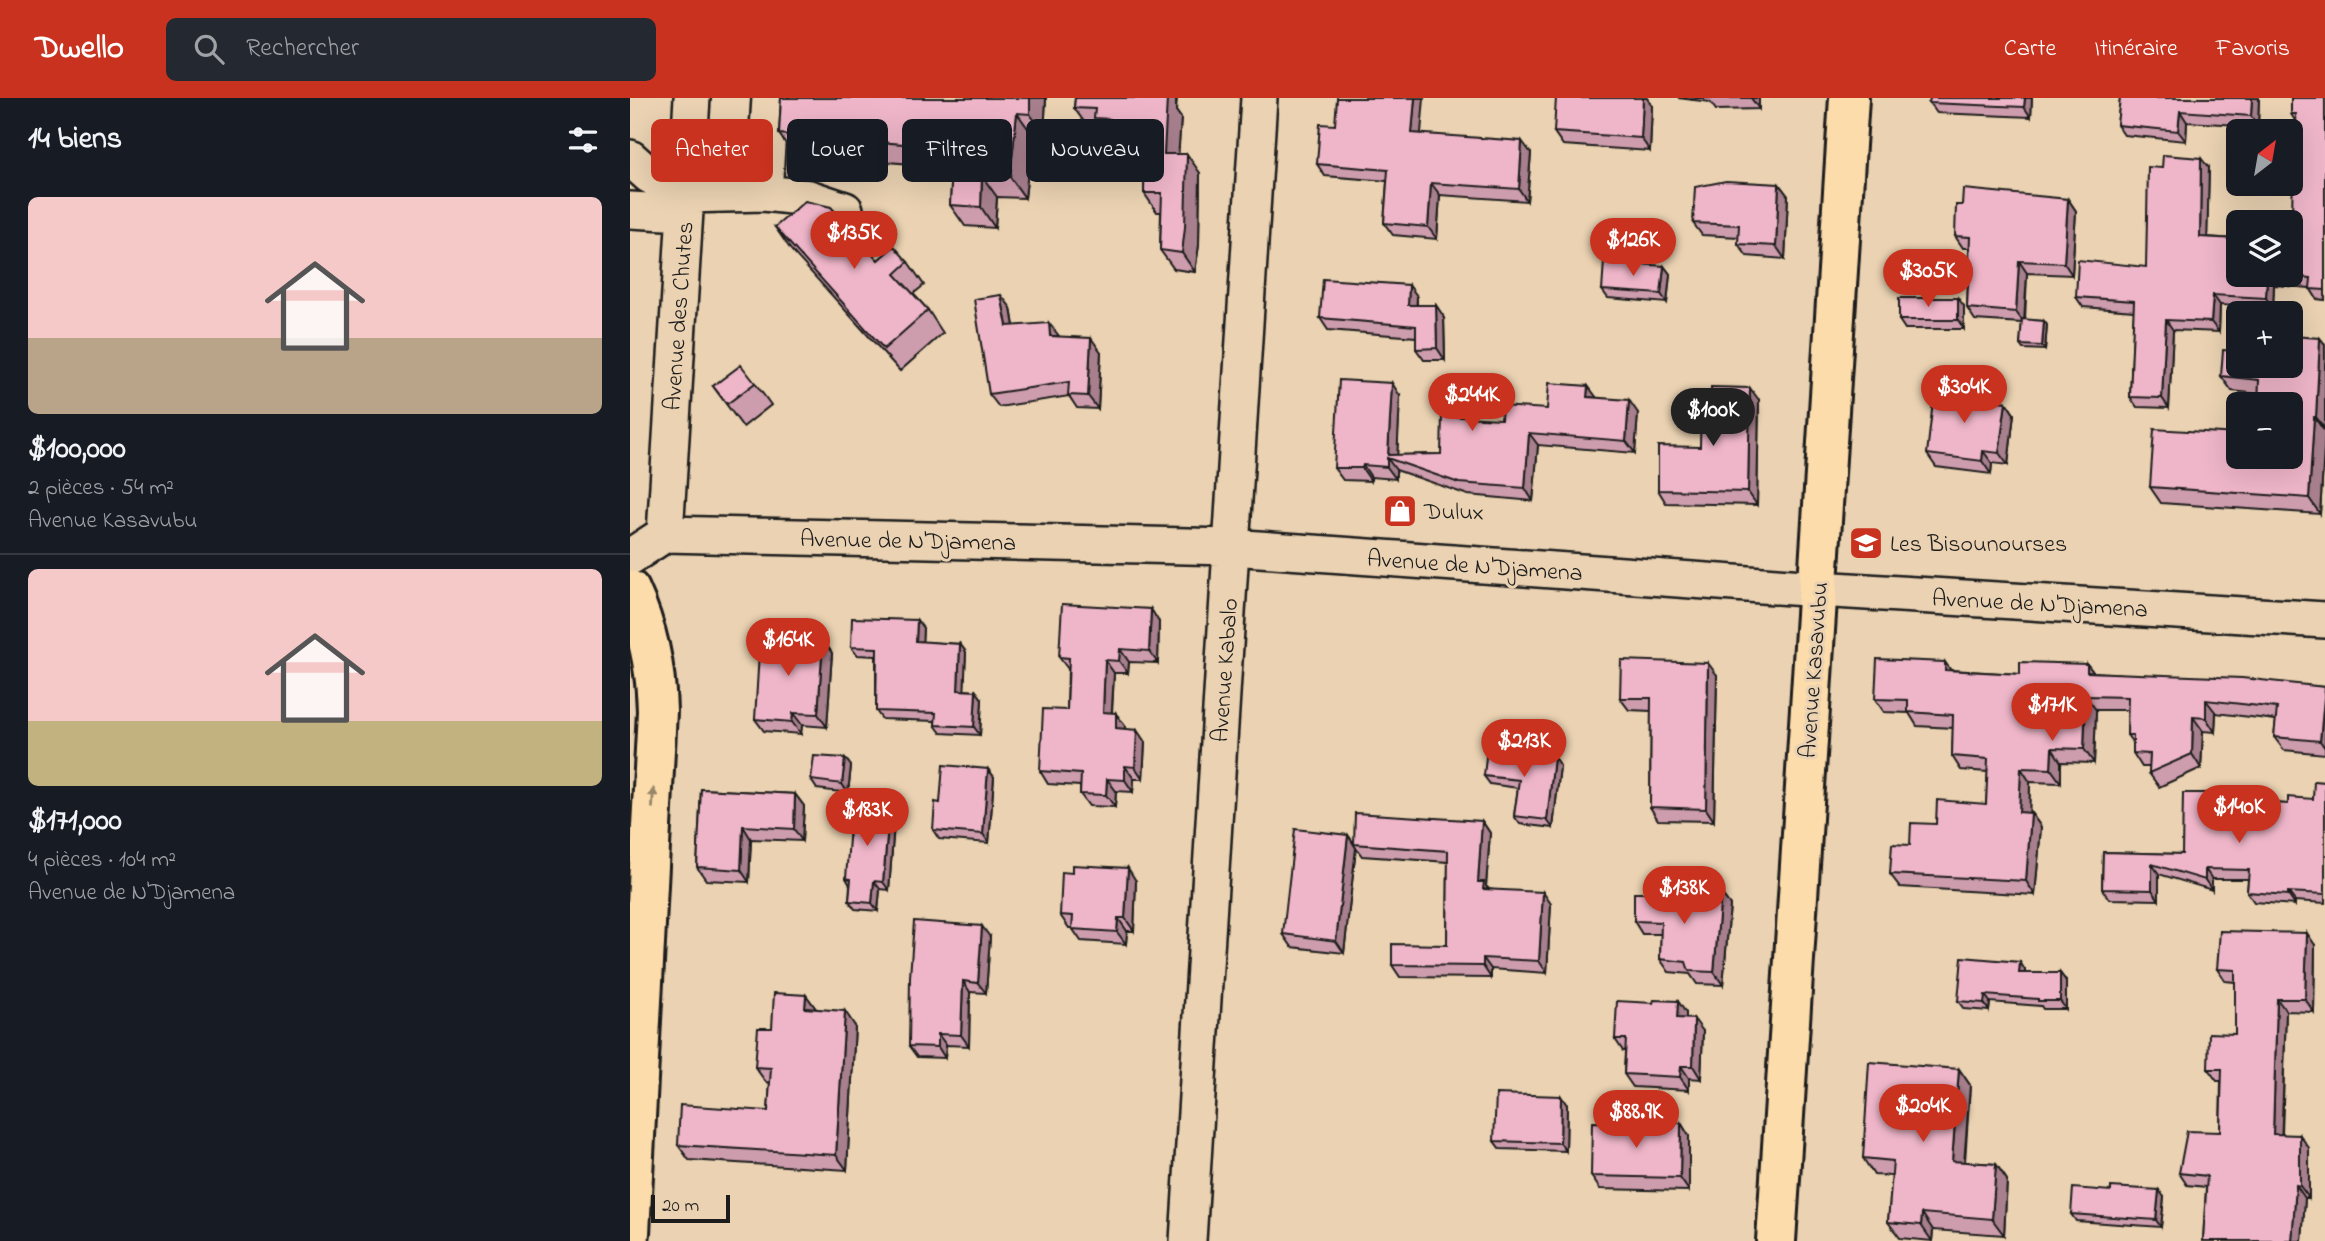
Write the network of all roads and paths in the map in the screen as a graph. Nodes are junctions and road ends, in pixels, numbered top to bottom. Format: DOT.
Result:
graph roads {
  1 [pos="692,98"];
  2 [pos="770,98"];
  3 [pos="1259,98"];
  4 [pos="1849,98"];
  5 [pos="630,158"];
  6 [pos="764,193"];
  7 [pos="685,204"];
  8 [pos="630,210"];
  9 [pos="845,210"];
  10 [pos="665,534"];
  11 [pos="1231,547"];
  12 [pos="630,557"];
  13 [pos="1818,589"];
  14 [pos="630,590"];
  15 [pos="2325,620"];
  16 [pos="630,1233"];
  17 [pos="630,1240"];
  18 [pos="649,1241"];
  19 [pos="1188,1241"];
  20 [pos="1776,1241"];
  1 -- 7 [label="street, Avenue des Chutes"];
  2 -- 6 [label="street"];
  3 -- 11 [label="street, Avenue Kabalo"];
  4 -- 13 [label="main road, Avenue Kasavubu"];
  5 -- 7 [label="street"];
  6 -- 7 [label="street"];
  6 -- 9 [label="street"];
  7 -- 8 [label="street"];
  7 -- 10 [label="street, Avenue des Chutes"];
  10 -- 11 [label="street, Avenue de N'Djamena"];
  10 -- 12 [label="street"];
  11 -- 13 [label="street, Avenue de N'Djamena"];
  11 -- 19 [label="street, Avenue Kabalo"];
  13 -- 15 [label="street, Avenue de N'Djamena"];
  13 -- 20 [label="main road, Avenue Kasavubu"];
  16 -- 14 [label="main road, one-way"];
  17 -- 18 [label="street"];
}
